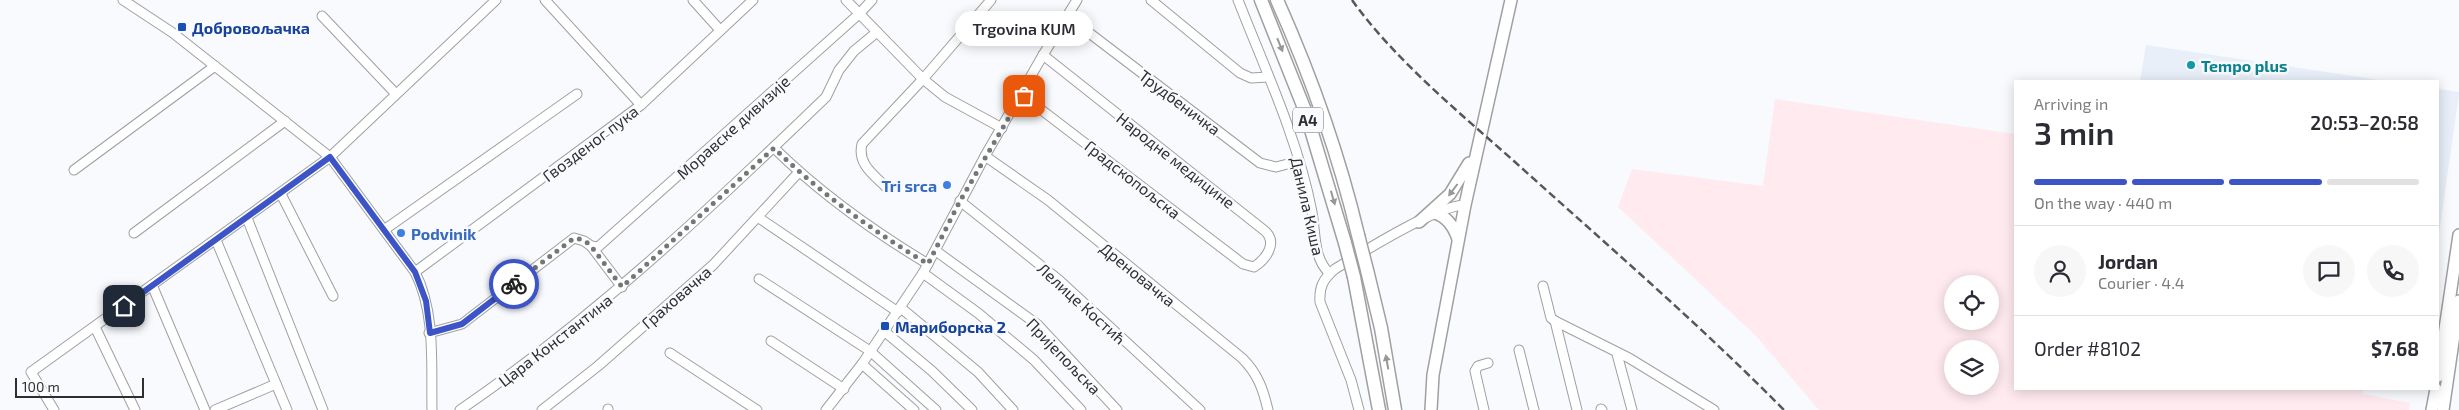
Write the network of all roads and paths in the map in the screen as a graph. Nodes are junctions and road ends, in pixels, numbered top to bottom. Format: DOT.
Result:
graph roads {
  1 [pos="123,0"];
  2 [pos="496,0"];
  3 [pos="546,0"];
  4 [pos="693,0"];
  5 [pos="753,0"];
  6 [pos="846,0"];
  7 [pos="872,0"];
  8 [pos="991,0"];
  9 [pos="1078,0"];
  10 [pos="1151,0"];
  11 [pos="1238,0"];
  12 [pos="1261,0"];
  13 [pos="1277,0"];
  14 [pos="1510,0"];
  15 [pos="859,14"];
  16 [pos="322,16"];
  17 [pos="1067,16"];
  18 [pos="720,30"];
  19 [pos="877,32"];
  20 [pos="1043,55"];
  21 [pos="215,66"];
  22 [pos="1268,77"];
  23 [pos="923,79"];
  24 [pos="396,94"];
  25 [pos="578,94"];
  26 [pos="1022,95"];
  27 [pos="641,105"];
  28 [pos="286,121"];
  29 [pos="1002,128"];
  30 [pos="774,148"];
  31 [pos="1476,148"];
  32 [pos="985,156"];
  33 [pos="330,157"];
  34 [pos="1299,161"];
  35 [pos="74,170"];
  36 [pos="798,172"];
  37 [pos="886,187"];
  38 [pos="281,194"];
  39 [pos="960,201"];
  40 [pos="1464,205"];
  41 [pos="1435,213"];
  42 [pos="247,218"];
  43 [pos="759,218"];
  44 [pos="1419,222"];
  45 [pos="384,230"];
  46 [pos="134,233"];
  47 [pos="2459,235"];
  48 [pos="1458,239"];
  49 [pos="216,240"];
  50 [pos="591,246"];
  51 [pos="936,251"];
  52 [pos="928,264"];
  53 [pos="1243,264"];
  54 [pos="415,272"];
  55 [pos="923,273"];
  56 [pos="1329,273"];
  57 [pos="759,279"];
  58 [pos="152,285"];
  59 [pos="1543,286"];
  60 [pos="622,287"];
  61 [pos="332,296"];
  62 [pos="2459,301"];
  63 [pos="899,310"];
  64 [pos="1555,321"];
  65 [pos="95,328"];
  66 [pos="884,331"];
  67 [pos="430,333"];
  68 [pos="771,341"];
  69 [pos="1519,350"];
  70 [pos="870,352"];
  71 [pos="670,353"];
  72 [pos="1617,354"];
  73 [pos="862,364"];
  74 [pos="1488,364"];
  75 [pos="2439,369"];
  76 [pos="276,384"];
  77 [pos="844,389"];
  78 [pos="2436,390"];
  79 [pos="1704,407"];
  80 [pos="829,409"];
  81 [pos="54,410"];
  82 [pos="135,410"];
  83 [pos="205,410"];
  84 [pos="215,410"];
  85 [pos="287,410"];
  86 [pos="323,410"];
  87 [pos="432,410"];
  88 [pos="460,410"];
  89 [pos="542,410"];
  90 [pos="757,410"];
  91 [pos="914,410"];
  92 [pos="936,410"];
  93 [pos="972,410"];
  94 [pos="1013,410"];
  95 [pos="1082,410"];
  96 [pos="1117,410"];
  97 [pos="1200,410"];
  98 [pos="1268,410"];
  99 [pos="1359,410"];
  100 [pos="1379,410"];
  101 [pos="1395,410"];
  102 [pos="1431,410"];
  103 [pos="1484,410"];
  104 [pos="1534,410"];
  105 [pos="1576,410"];
  106 [pos="1632,410"];
  107 [pos="1714,410"];
  108 [pos="2432,410"];
  109 [pos="2443,410"];
  1 -- 21 [label="street"];
  2 -- 24 [label="street"];
  3 -- 27 [label="street"];
  4 -- 18 [label="street"];
  5 -- 18 [label="street, Гвозденог пука"];
  6 -- 15 [label="street"];
  7 -- 15 [label="street, Моравске дивизије"];
  8 -- 23 [label="street"];
  9 -- 17 [label="street"];
  10 -- 22 [label="street"];
  11 -- 22 [label="street, Данила Киша"];
  12 -- 100 [label="highway, A4, one-way, bridge"];
  101 -- 13 [label="highway, A4, one-way, bridge"];
  14 -- 31 [label="main road"];
  15 -- 19 [label="street"];
  15 -- 50 [label="street, Моравске дивизије"];
  16 -- 24 [label="street"];
  17 -- 20 [label="street"];
  17 -- 34 [label="street, Трудбеничка"];
  18 -- 27 [label="street, Гвозденог пука"];
  19 -- 23 [label="street"];
  19 -- 30 [label="street, Цара Константина"];
  20 -- 26 [label="street"];
  20 -- 53 [label="street, Народне медицине"];
  21 -- 28 [label="street"];
  21 -- 35 [label="street"];
  22 -- 34 [label="street, Данила Киша"];
  23 -- 29 [label="street"];
  23 -- 37 [label="street"];
  24 -- 33 [label="street"];
  25 -- 45 [label="street"];
  26 -- 29 [label="street"];
  26 -- 53 [label="street, Градскопољска"];
  27 -- 54 [label="street, Гвозденог пука"];
  28 -- 33 [label="street"];
  28 -- 46 [label="street"];
  29 -- 32 [label="street"];
  30 -- 36 [label="street"];
  30 -- 60 [label="street, Цара Константина"];
  31 -- 40 [label="main road"];
  31 -- 44 [label="main road, one-way"];
  32 -- 39 [label="street"];
  32 -- 98 [label="street, Дреновачка"];
  33 -- 38 [label="street"];
  33 -- 45 [label="street"];
  34 -- 56 [label="street, Данила Киша"];
  36 -- 43 [label="street, Граховачка"];
  36 -- 52 [label="street"];
  38 -- 42 [label="street"];
  38 -- 61 [label="street"];
  39 -- 51 [label="street"];
  39 -- 97 [label="street, Лелице Костић"];
  40 -- 41 [label="street"];
  40 -- 48 [label="main road"];
  41 -- 44 [label="street"];
  41 -- 48 [label="main road"];
  42 -- 49 [label="street"];
  42 -- 86 [label="street"];
  43 -- 63 [label="street"];
  43 -- 89 [label="street, Граховачка"];
  44 -- 56 [label="street"];
  45 -- 54 [label="street"];
  47 -- 75 [label="main road"];
  48 -- 102 [label="main road"];
  49 -- 58 [label="street"];
  49 -- 76 [label="street"];
  50 -- 60 [label="street"];
  50 -- 67 [label="street"];
  51 -- 52 [label="street"];
  51 -- 96 [label="street, Пријепољска"];
  52 -- 55 [label="street"];
  54 -- 67 [label="street"];
  55 -- 63 [label="street"];
  55 -- 95 [label="street"];
  56 -- 99 [label="street, Данила Киша"];
  57 -- 70 [label="street"];
  58 -- 65 [label="street"];
  58 -- 83 [label="street"];
  59 -- 64 [label="street"];
  60 -- 88 [label="street, Цара Константина"];
  62 -- 109 [label="main road"];
  63 -- 66 [label="street"];
  63 -- 94 [label="street"];
  64 -- 72 [label="street"];
  64 -- 105 [label="street"];
  65 -- 81 [label="street"];
  65 -- 82 [label="street"];
  66 -- 70 [label="street"];
  66 -- 93 [label="street"];
  67 -- 87 [label="street"];
  68 -- 77 [label="street"];
  69 -- 104 [label="street"];
  70 -- 73 [label="street"];
  70 -- 92 [label="street"];
  71 -- 90 [label="street"];
  72 -- 79 [label="street"];
  72 -- 106 [label="street"];
  73 -- 77 [label="street"];
  73 -- 91 [label="street"];
  74 -- 103 [label="street"];
  76 -- 84 [label="street"];
  76 -- 85 [label="street"];
  77 -- 80 [label="street"];
  78 -- 108 [label="main road"];
  79 -- 107 [label="street"];
}
